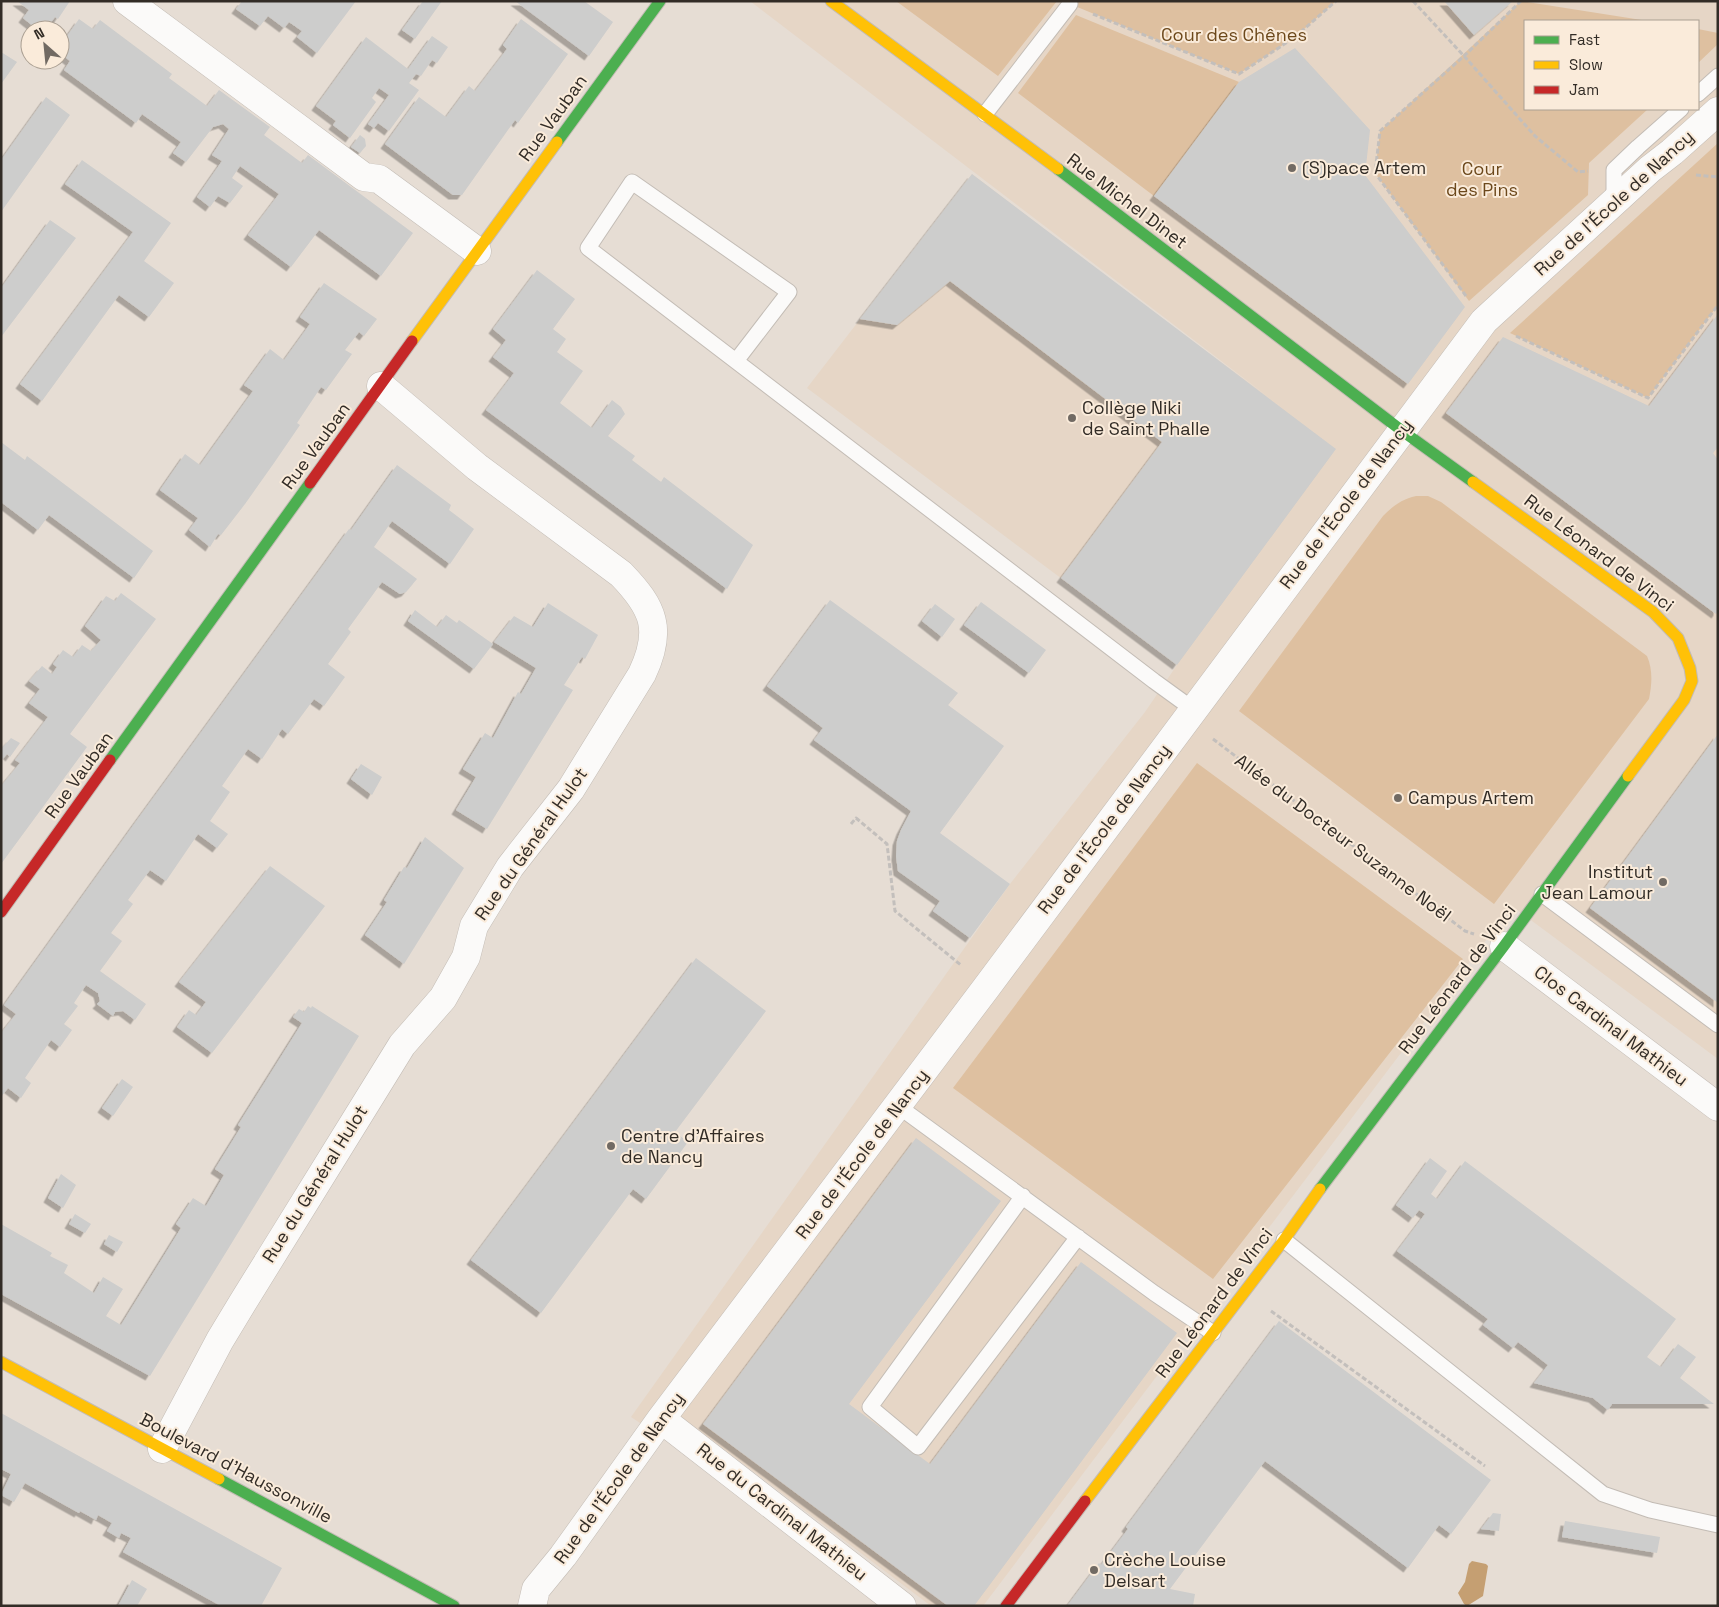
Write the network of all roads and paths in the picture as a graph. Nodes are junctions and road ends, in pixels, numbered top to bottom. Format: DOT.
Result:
graph roads {
  1 [pos="127,1"];
  2 [pos="660,1"];
  3 [pos="831,1"];
  4 [pos="1336,1"];
  5 [pos="1413,1"];
  6 [pos="1521,1"];
  7 [pos="1070,4"];
  8 [pos="1464,56"];
  9 [pos="1718,76"];
  10 [pos="1699,93"];
  11 [pos="1680,110"];
  12 [pos="1718,111"];
  13 [pos="985,114"];
  14 [pos="1588,171"];
  15 [pos="1711,177"];
  16 [pos="1718,177"];
  17 [pos="1614,202"];
  18 [pos="478,251"];
  19 [pos="1718,305"];
  20 [pos="1484,321"];
  21 [pos="736,362"];
  22 [pos="381,386"];
  23 [pos="1401,430"];
  24 [pos="1190,714"];
  25 [pos="851,824"];
  26 [pos="1542,894"];
  27 [pos="1,912"];
  28 [pos="1504,946"];
  29 [pos="986,988"];
  30 [pos="1718,1025"];
  31 [pos="898,1106"];
  32 [pos="1718,1107"];
  33 [pos="1023,1196"];
  34 [pos="1078,1237"];
  35 [pos="1284,1240"];
  36 [pos="1244,1291"];
  37 [pos="1213,1333"];
  38 [pos="1,1362"];
  39 [pos="661,1419"];
  40 [pos="162,1449"];
  41 [pos="1486,1466"];
  42 [pos="1718,1525"];
  43 [pos="534,1598"];
  44 [pos="454,1606"];
  45 [pos="510,1606"];
  46 [pos="902,1606"];
  47 [pos="1006,1606"];
  1 -- 18 [label="street"];
  2 -- 18 [label="street, Rue Vauban"];
  3 -- 13 [label="street, Rue Michel Dinet"];
  4 -- 7 [label="path"];
  5 -- 8 [label="path"];
  6 -- 8 [label="path"];
  7 -- 13 [label="lane"];
  8 -- 14 [label="path"];
  8 -- 20 [label="path"];
  9 -- 10 [label="lane"];
  11 -- 17 [label="lane"];
  12 -- 17 [label="street, Rue de l'École de Nancy"];
  13 -- 23 [label="street, Rue Michel Dinet"];
  15 -- 16 [label="path"];
  17 -- 20 [label="street, Rue de l'École de Nancy"];
  18 -- 22 [label="street, Rue Vauban"];
  19 -- 20 [label="path"];
  20 -- 23 [label="street, Rue de l'École de Nancy"];
  21 -- 21 [label="lane"];
  21 -- 24 [label="lane"];
  22 -- 27 [label="street, Rue Vauban"];
  22 -- 40 [label="street, Rue du Général Hulot"];
  23 -- 24 [label="street, Rue de l'École de Nancy"];
  23 -- 26 [label="street, Rue Léonard de Vinci"];
  24 -- 28 [label="path, Allée du Docteur Suzanne Noël"];
  24 -- 29 [label="street, Rue de l'École de Nancy"];
  25 -- 29 [label="path"];
  26 -- 28 [label="street, Rue Léonard de Vinci"];
  26 -- 30 [label="lane"];
  28 -- 32 [label="street, Clos Cardinal Mathieu"];
  28 -- 35 [label="street, Rue Léonard de Vinci"];
  29 -- 31 [label="street, Rue de l'École de Nancy"];
  31 -- 33 [label="lane"];
  31 -- 39 [label="street, Rue de l'École de Nancy"];
  33 -- 34 [label="lane"];
  33 -- 34 [label="lane"];
  34 -- 37 [label="lane"];
  35 -- 36 [label="street, Rue Léonard de Vinci"];
  35 -- 42 [label="lane"];
  36 -- 37 [label="street, Rue Léonard de Vinci"];
  36 -- 41 [label="path"];
  37 -- 47 [label="street, Rue Léonard de Vinci"];
  38 -- 40 [label="street, Boulevard d'Haussonville"];
  39 -- 43 [label="street, Rue de l'École de Nancy"];
  39 -- 46 [label="street, Rue du Cardinal Mathieu"];
  40 -- 44 [label="street, Boulevard d'Haussonville"];
  43 -- 45 [label="street, Rue de l'École de Nancy"];
}
